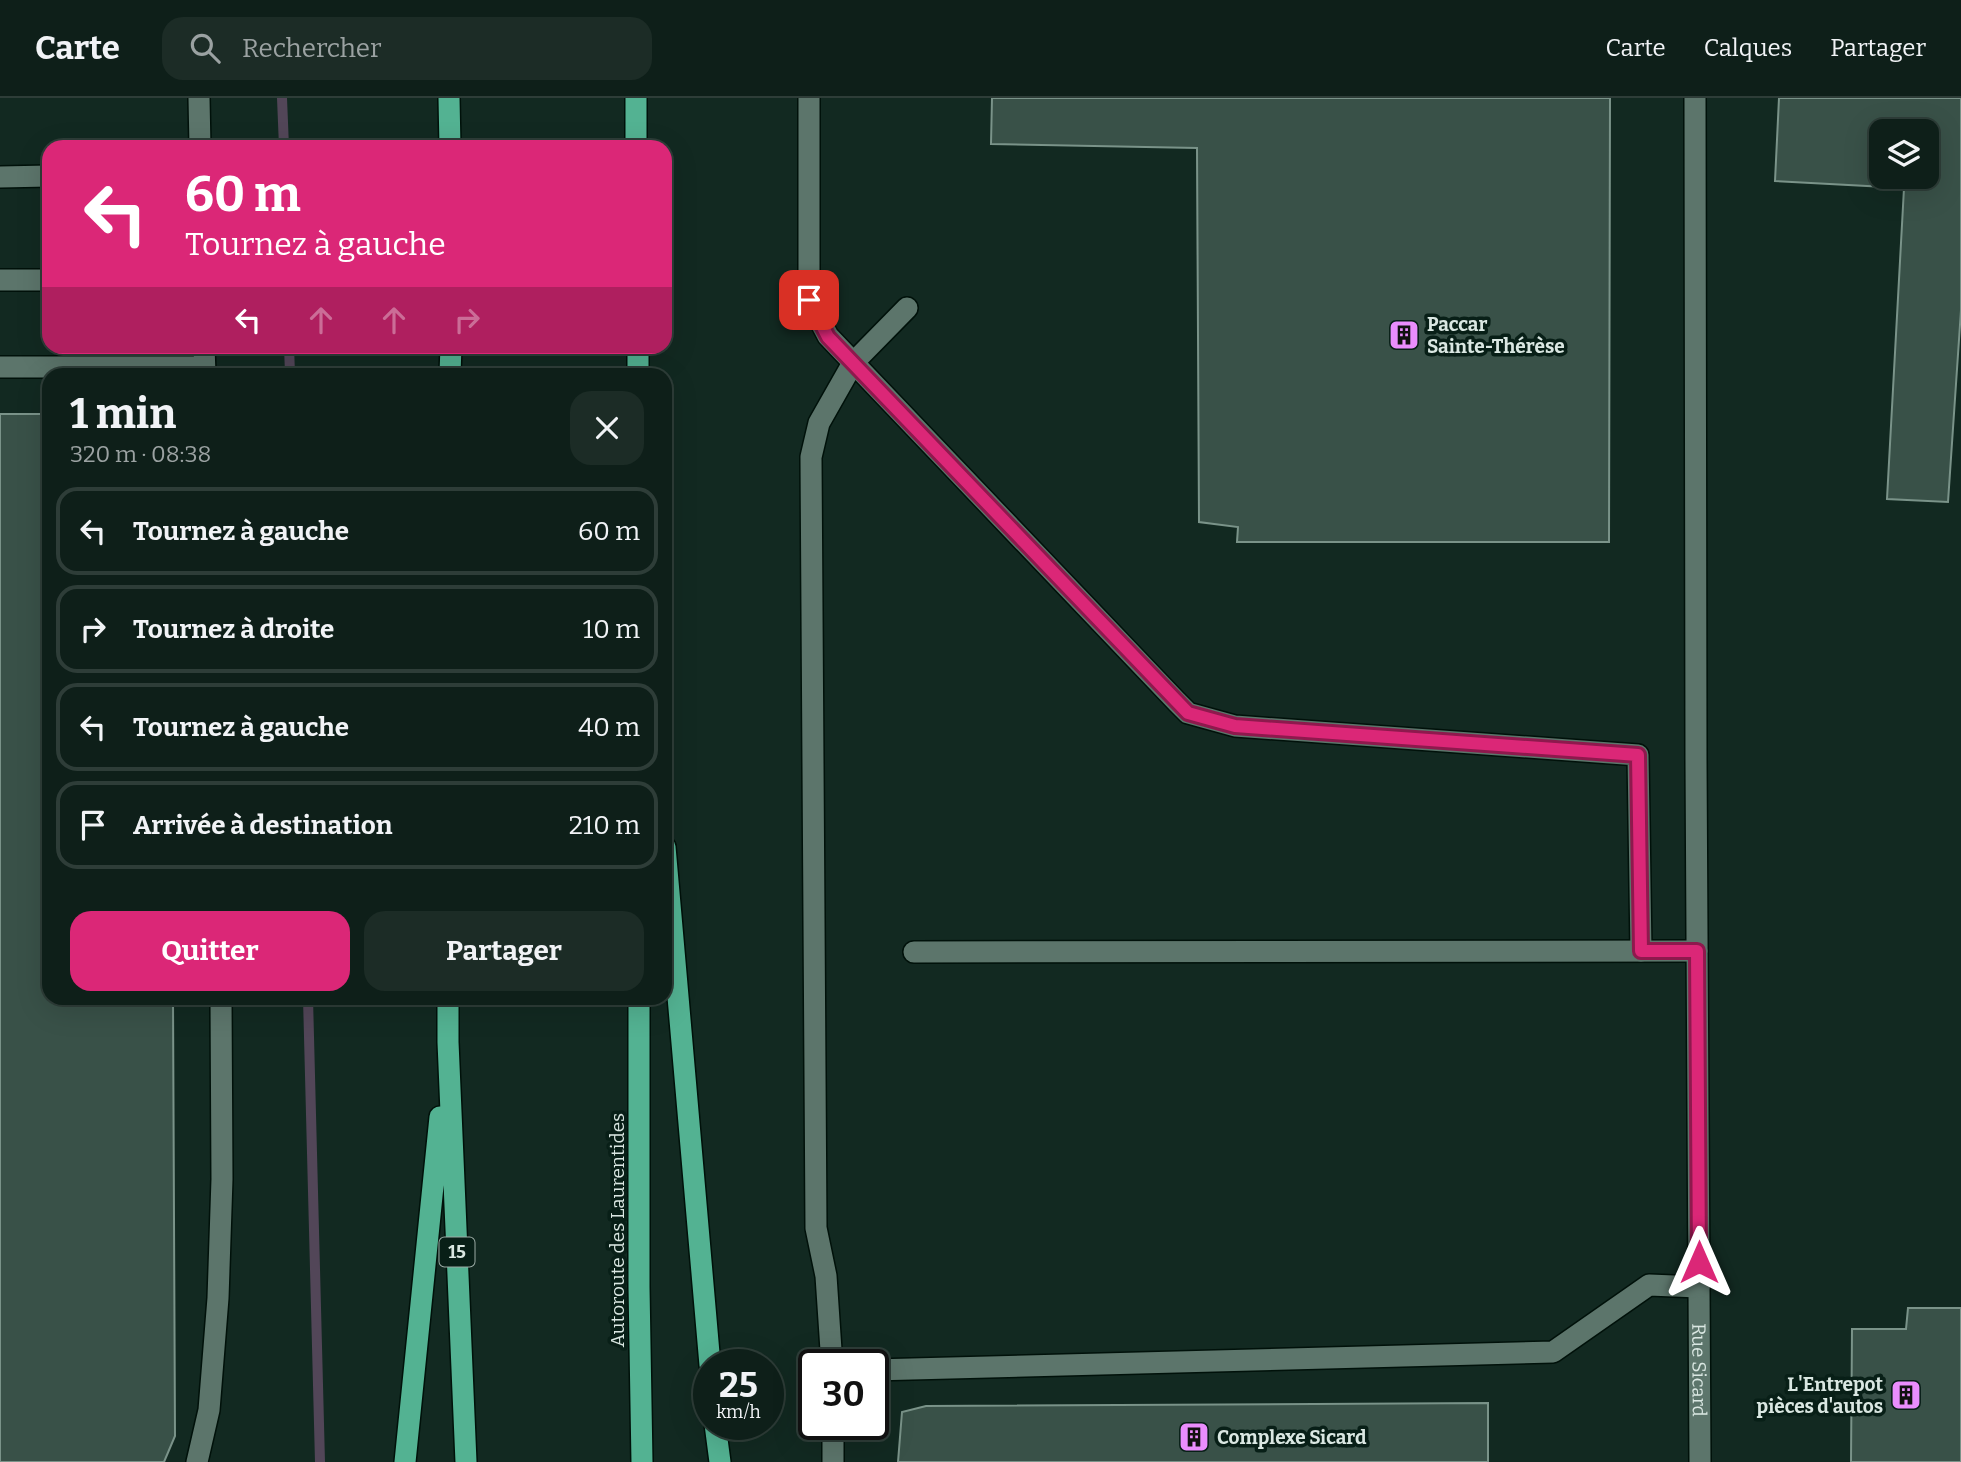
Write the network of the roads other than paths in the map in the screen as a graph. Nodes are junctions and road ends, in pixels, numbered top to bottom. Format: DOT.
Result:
graph roads {
  1 [pos="199,98"];
  2 [pos="449,98"];
  3 [pos="636,98"];
  4 [pos="809,98"];
  5 [pos="1695,98"];
  6 [pos="200,140"];
  7 [pos="450,140"];
  8 [pos="636,140"];
  9 [pos="42,176"];
  10 [pos="0,177"];
  11 [pos="0,280"];
  12 [pos="42,280"];
  13 [pos="907,308"];
  14 [pos="204,363"];
  15 [pos="853,363"];
  16 [pos="0,368"];
  17 [pos="672,928"];
  18 [pos="1641,951"];
  19 [pos="1697,951"];
  20 [pos="914,952"];
  21 [pos="221,1005"];
  22 [pos="448,1005"];
  23 [pos="639,1005"];
  24 [pos="448,1042"];
  25 [pos="1699,1287"];
  26 [pos="709,1349"];
  27 [pos="831,1349"];
  28 [pos="889,1370"];
  29 [pos="717,1440"];
  30 [pos="833,1440"];
  31 [pos="197,1462"];
  32 [pos="405,1462"];
  33 [pos="466,1462"];
  34 [pos="642,1462"];
  35 [pos="720,1462"];
  36 [pos="833,1462"];
  37 [pos="1700,1462"];
  1 -- 6 [label="street"];
  2 -- 7 [label="highway"];
  3 -- 8 [label="highway"];
  4 -- 15 [label="street"];
  5 -- 19 [label="street, Rue Sicard"];
  9 -- 10 [label="street"];
  11 -- 12 [label="street"];
  13 -- 15 [label="street"];
  14 -- 16 [label="street"];
  15 -- 18 [label="street"];
  15 -- 27 [label="street"];
  17 -- 26 [label="highway"];
  18 -- 19 [label="street"];
  18 -- 20 [label="street"];
  19 -- 25 [label="street, Rue Sicard"];
  21 -- 31 [label="street"];
  22 -- 24 [label="highway, 15"];
  23 -- 34 [label="highway, Autoroute des Laurentides"];
  24 -- 32 [label="highway"];
  24 -- 33 [label="highway, 15"];
  25 -- 28 [label="street"];
  25 -- 37 [label="street, Rue Sicard"];
  29 -- 35 [label="highway"];
  30 -- 36 [label="street"];
}
